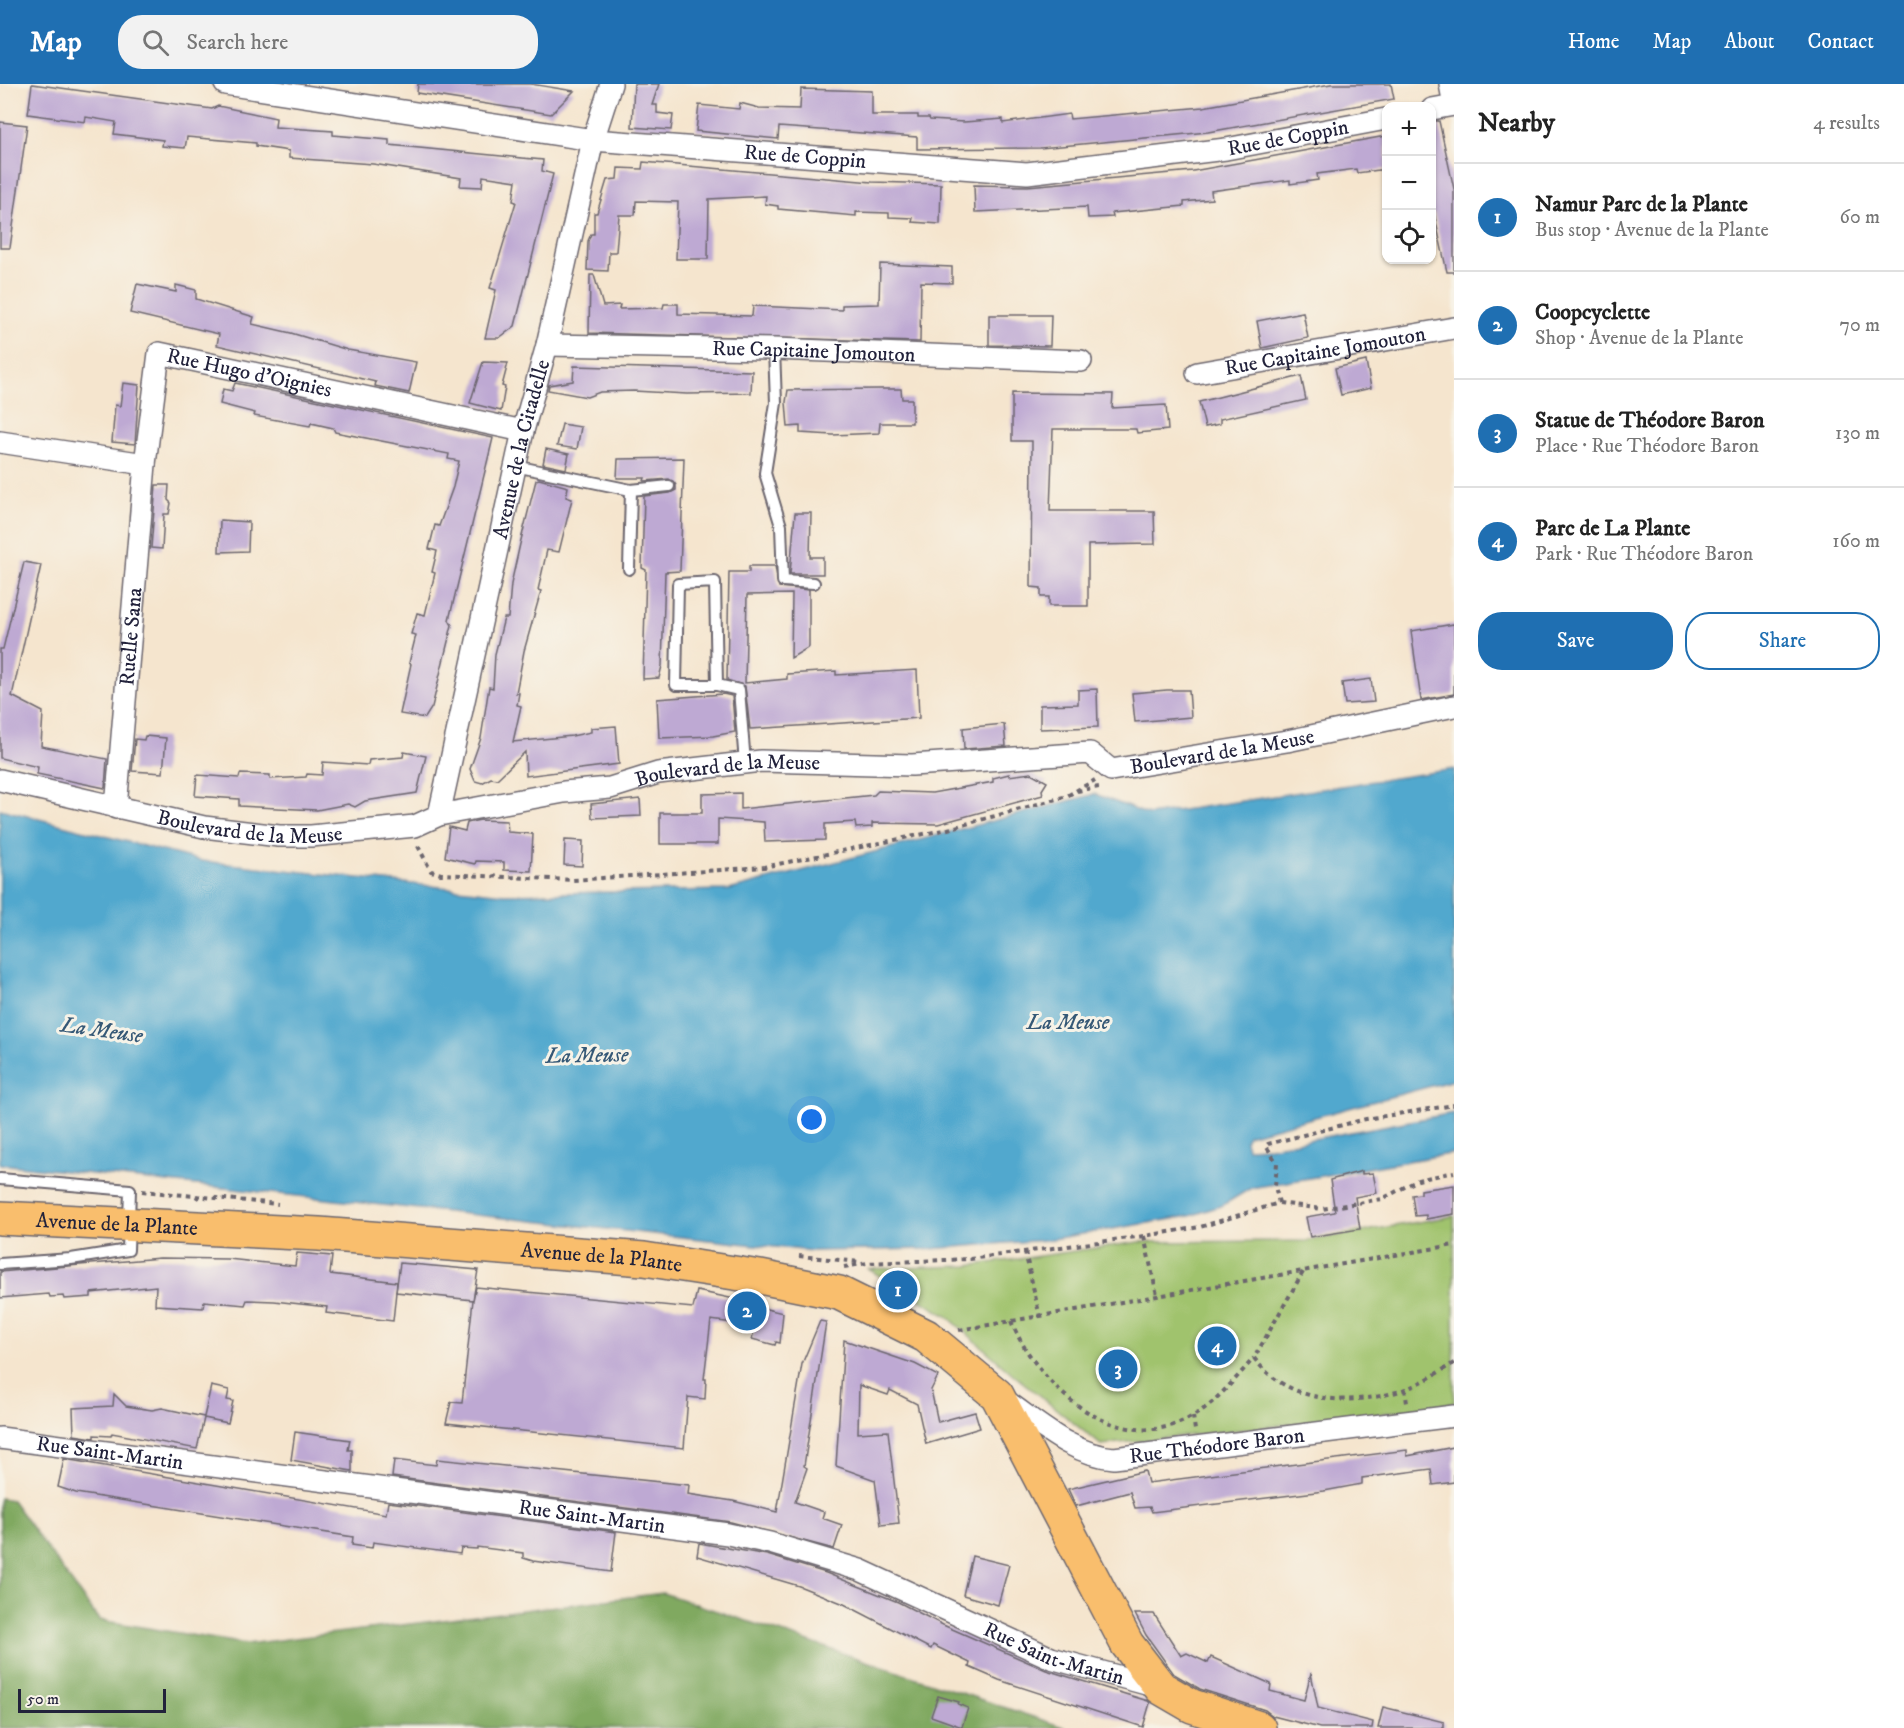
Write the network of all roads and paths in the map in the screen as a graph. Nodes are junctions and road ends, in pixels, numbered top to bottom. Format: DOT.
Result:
graph roads {
  1 [pos="225,84"];
  2 [pos="611,84"];
  3 [pos="1450,84"];
  4 [pos="1454,105"];
  5 [pos="1436,108"];
  6 [pos="1382,120"];
  7 [pos="593,140"];
  8 [pos="1454,328"];
  9 [pos="547,345"];
  10 [pos="774,349"];
  11 [pos="1081,361"];
  12 [pos="1197,373"];
  13 [pos="523,431"];
  14 [pos="0,442"];
  15 [pos="145,464"];
  16 [pos="515,466"];
  17 [pos="669,486"];
  18 [pos="631,490"];
  19 [pos="629,569"];
  20 [pos="814,583"];
  21 [pos="717,684"];
  22 [pos="1454,706"];
  23 [pos="745,763"];
  24 [pos="0,780"];
  25 [pos="1076,792"];
  26 [pos="116,808"];
  27 [pos="439,815"];
  28 [pos="415,826"];
  29 [pos="1454,1105"];
  30 [pos="1454,1172"];
  31 [pos="0,1179"];
  32 [pos="130,1190"];
  33 [pos="196,1196"];
  34 [pos="1279,1203"];
  35 [pos="0,1218"];
  36 [pos="129,1222"];
  37 [pos="1144,1236"];
  38 [pos="1454,1245"];
  39 [pos="1025,1252"];
  40 [pos="0,1264"];
  41 [pos="843,1267"];
  42 [pos="1303,1271"];
  43 [pos="1157,1295"];
  44 [pos="1040,1317"];
  45 [pos="1011,1320"];
  46 [pos="926,1336"];
  47 [pos="1254,1358"];
  48 [pos="1454,1363"];
  49 [pos="997,1395"];
  50 [pos="1454,1416"];
  51 [pos="0,1438"];
  52 [pos="1161,1688"];
  53 [pos="1259,1728"];
  1 -- 7 [label="street, Rue de Coppin"];
  2 -- 7 [label="street, Avenue de la Citadelle"];
  3 -- 4 [label="street"];
  4 -- 5 [label="street"];
  6 -- 7 [label="street, Rue de Coppin"];
  7 -- 9 [label="street, Avenue de la Citadelle"];
  8 -- 12 [label="street, Rue Capitaine Jomouton"];
  9 -- 10 [label="street, Rue Capitaine Jomouton"];
  9 -- 13 [label="street, Avenue de la Citadelle"];
  10 -- 11 [label="street, Rue Capitaine Jomouton"];
  10 -- 20 [label="lane"];
  13 -- 15 [label="street, Rue Hugo d'Oignies"];
  13 -- 16 [label="street, Avenue de la Citadelle"];
  14 -- 15 [label="street"];
  15 -- 26 [label="street, Ruelle Sana"];
  16 -- 18 [label="lane"];
  16 -- 27 [label="street, Avenue de la Citadelle"];
  17 -- 18 [label="lane"];
  18 -- 19 [label="lane"];
  21 -- 21 [label="lane"];
  21 -- 23 [label="lane"];
  22 -- 23 [label="street, Boulevard de la Meuse"];
  23 -- 27 [label="street, Boulevard de la Meuse"];
  24 -- 26 [label="street, Boulevard de la Meuse"];
  25 -- 28 [label="path"];
  26 -- 28 [label="street, Boulevard de la Meuse"];
  27 -- 28 [label="street, Boulevard de la Meuse"];
  29 -- 34 [label="path"];
  30 -- 34 [label="path"];
  31 -- 32 [label="lane"];
  32 -- 33 [label="path"];
  32 -- 36 [label="lane"];
  34 -- 37 [label="path"];
  35 -- 36 [label="main road, Avenue de la Plante"];
  36 -- 40 [label="lane"];
  36 -- 46 [label="main road, Avenue de la Plante"];
  37 -- 39 [label="path"];
  37 -- 43 [label="path"];
  38 -- 42 [label="path"];
  39 -- 41 [label="path"];
  39 -- 44 [label="path"];
  42 -- 43 [label="path"];
  42 -- 47 [label="path"];
  43 -- 44 [label="path"];
  44 -- 45 [label="path"];
  45 -- 46 [label="path"];
  45 -- 47 [label="path"];
  46 -- 49 [label="main road, Avenue de la Plante"];
  47 -- 48 [label="path"];
  49 -- 50 [label="street, Rue Théodore Baron"];
  49 -- 52 [label="main road, Avenue de la Plante"];
  51 -- 52 [label="street, Rue Saint-Martin"];
  52 -- 53 [label="main road"];
}
